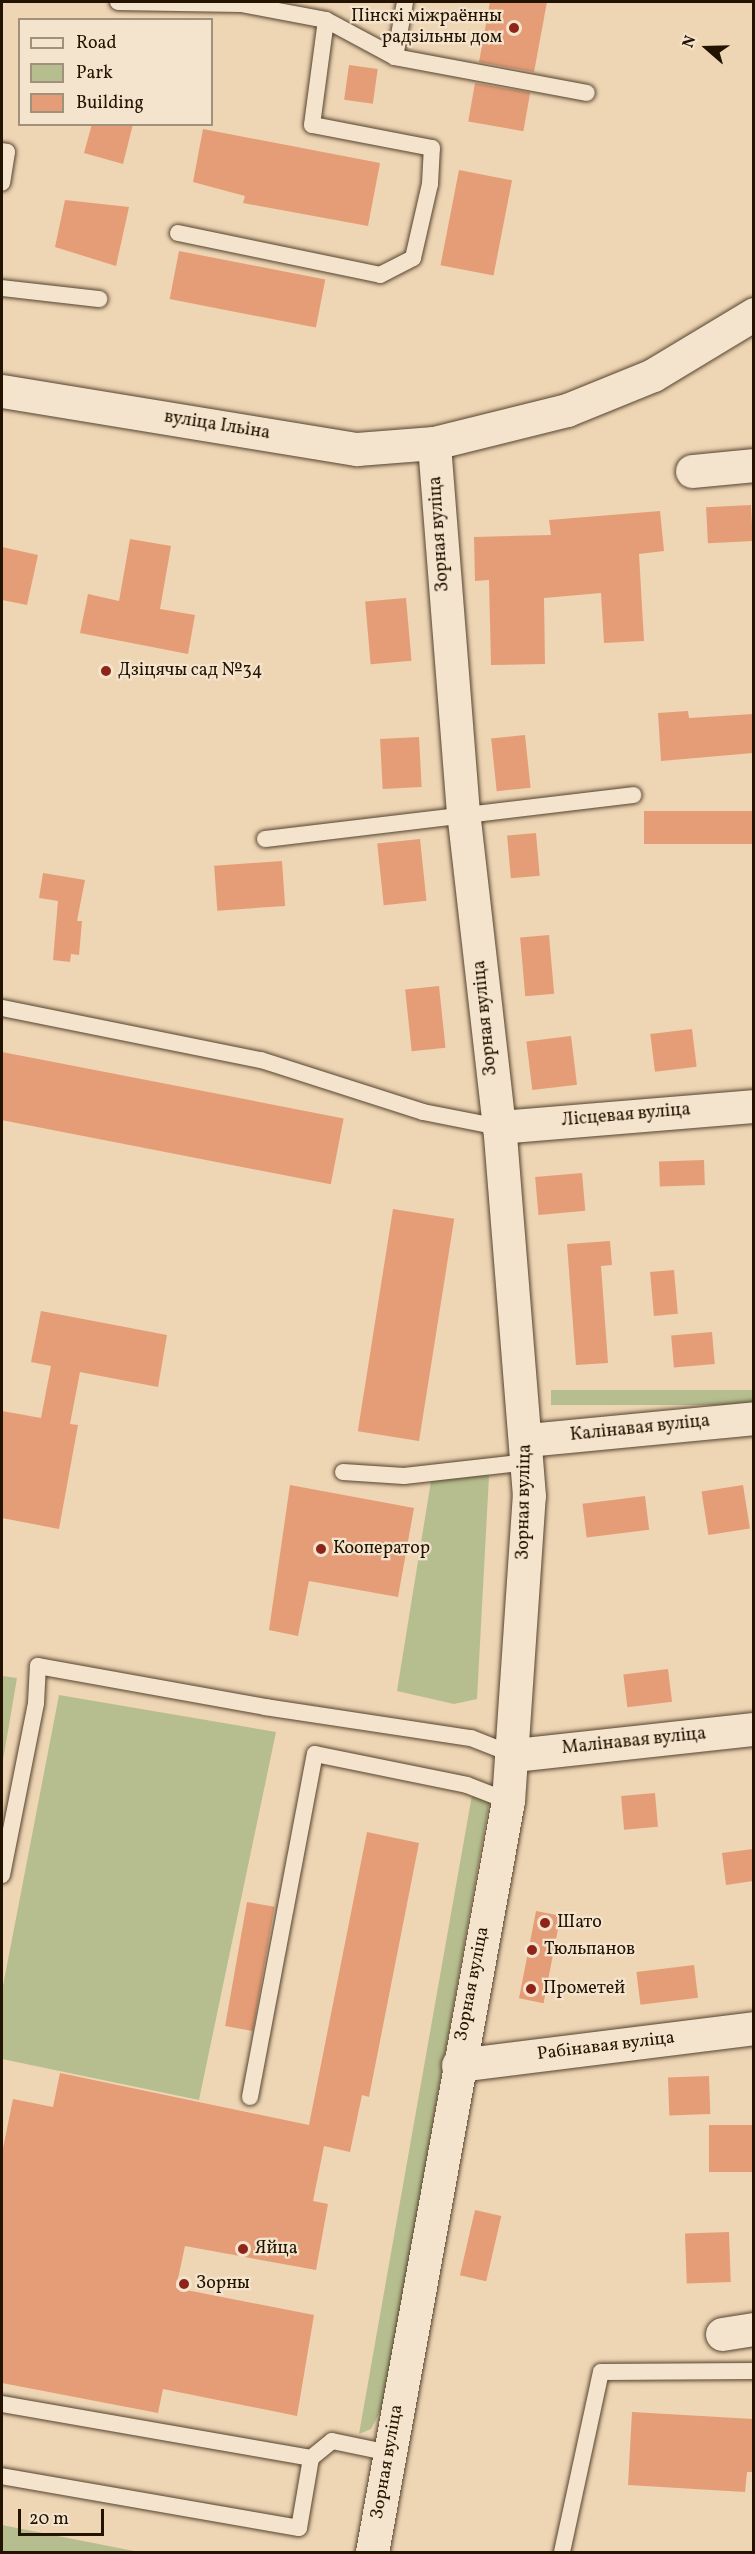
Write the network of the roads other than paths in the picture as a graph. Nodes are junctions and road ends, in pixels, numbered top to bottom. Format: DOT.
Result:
graph roads {
  1 [pos="118,2"];
  2 [pos="405,2"];
  3 [pos="241,3"];
  4 [pos="326,20"];
  5 [pos="395,57"];
  6 [pos="587,93"];
  7 [pos="2,151"];
  8 [pos="2,183"];
  9 [pos="178,233"];
  10 [pos="2,288"];
  11 [pos="99,299"];
  12 [pos="753,314"];
  13 [pos="2,392"];
  14 [pos="434,443"];
  15 [pos="753,465"];
  16 [pos="692,471"];
  17 [pos="633,795"];
  18 [pos="463,813"];
  19 [pos="265,839"];
  20 [pos="2,1008"];
  21 [pos="753,1106"];
  22 [pos="499,1127"];
  23 [pos="753,1418"];
  24 [pos="528,1451"];
  25 [pos="343,1472"];
  26 [pos="753,1729"];
  27 [pos="514,1755"];
  28 [pos="508,1801"];
  29 [pos="2,1875"];
  30 [pos="753,2028"];
  31 [pos="458,2065"];
  32 [pos="250,2097"];
  33 [pos="753,2371"];
  34 [pos="2,2404"];
  35 [pos="390,2452"];
  36 [pos="312,2458"];
  37 [pos="2,2476"];
  38 [pos="372,2553"];
  39 [pos="562,2553"];
  1 -- 3 [label="lane"];
  2 -- 5 [label="lane"];
  3 -- 4 [label="lane"];
  4 -- 5 [label="lane"];
  4 -- 9 [label="lane"];
  5 -- 6 [label="lane"];
  7 -- 8 [label="lane"];
  10 -- 11 [label="lane"];
  12 -- 14 [label="street, вуліца Ільіна"];
  13 -- 14 [label="street, вуліца Ільіна"];
  14 -- 18 [label="street, Зорная вуліца"];
  15 -- 16 [label="street"];
  17 -- 18 [label="lane"];
  18 -- 19 [label="lane"];
  18 -- 22 [label="street, Зорная вуліца"];
  20 -- 22 [label="lane"];
  21 -- 22 [label="street, Лісцевая вуліца"];
  22 -- 24 [label="street, Зорная вуліца"];
  23 -- 24 [label="street, Калінавая вуліца"];
  24 -- 25 [label="lane"];
  24 -- 27 [label="street, Зорная вуліца"];
  26 -- 27 [label="street, Малінавая вуліца"];
  27 -- 28 [label="street, Зорная вуліца"];
  27 -- 29 [label="lane"];
  28 -- 31 [label="street, Зорная вуліца"];
  28 -- 32 [label="lane"];
  30 -- 31 [label="street, Рабінавая вуліца"];
  31 -- 35 [label="street, Зорная вуліца"];
  33 -- 39 [label="lane"];
  34 -- 36 [label="lane"];
  35 -- 36 [label="lane"];
  35 -- 38 [label="street, Зорная вуліца"];
  36 -- 37 [label="lane"];
}
